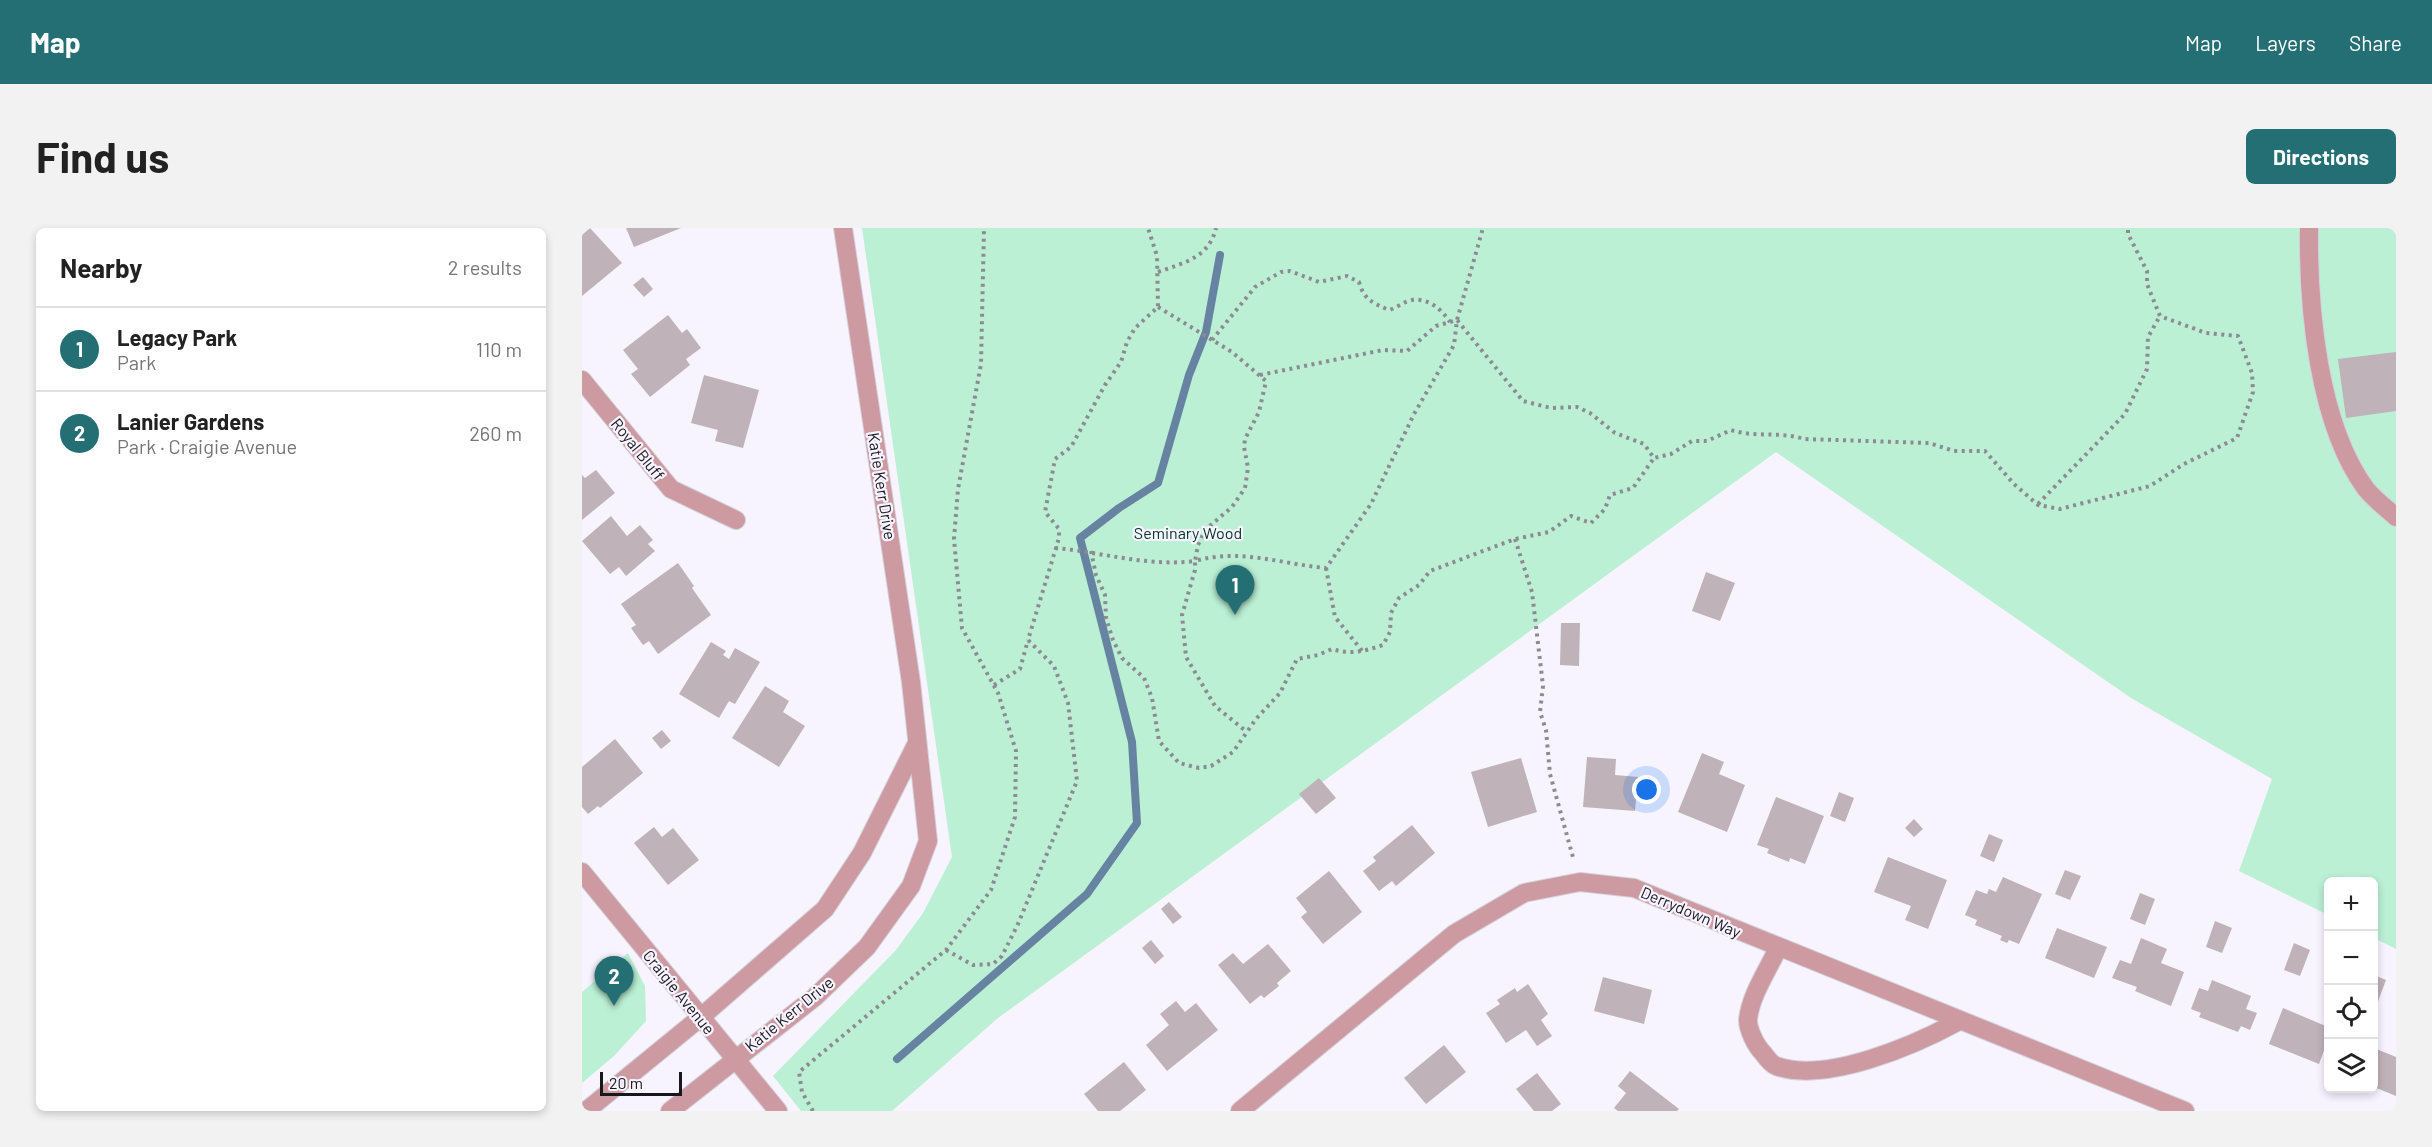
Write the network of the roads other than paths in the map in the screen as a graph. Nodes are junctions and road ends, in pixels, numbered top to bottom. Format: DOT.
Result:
graph roads {
  1 [pos="843,228"];
  2 [pos="2309,228"];
  3 [pos="582,380"];
  4 [pos="2396,517"];
  5 [pos="736,520"];
  6 [pos="916,745"];
  7 [pos="582,872"];
  8 [pos="1778,948"];
  9 [pos="700,1017"];
  10 [pos="1959,1021"];
  11 [pos="734,1058"];
  12 [pos="586,1111"];
  13 [pos="669,1111"];
  14 [pos="778,1111"];
  15 [pos="1240,1111"];
  16 [pos="2185,1111"];
  1 -- 6 [label="street, Katie Kerr Drive"];
  2 -- 4 [label="street"];
  3 -- 5 [label="street, Royal Bluff"];
  6 -- 9 [label="street"];
  6 -- 11 [label="street, Katie Kerr Drive"];
  7 -- 9 [label="street, Craigie Avenue"];
  8 -- 10 [label="street, Derrydown Way"];
  8 -- 10 [label="street"];
  8 -- 15 [label="street, Derrydown Way"];
  9 -- 11 [label="street, Craigie Avenue"];
  9 -- 12 [label="street"];
  10 -- 16 [label="street, Derrydown Way"];
  11 -- 13 [label="street, Katie Kerr Drive"];
  11 -- 14 [label="street, Craigie Avenue"];
}
